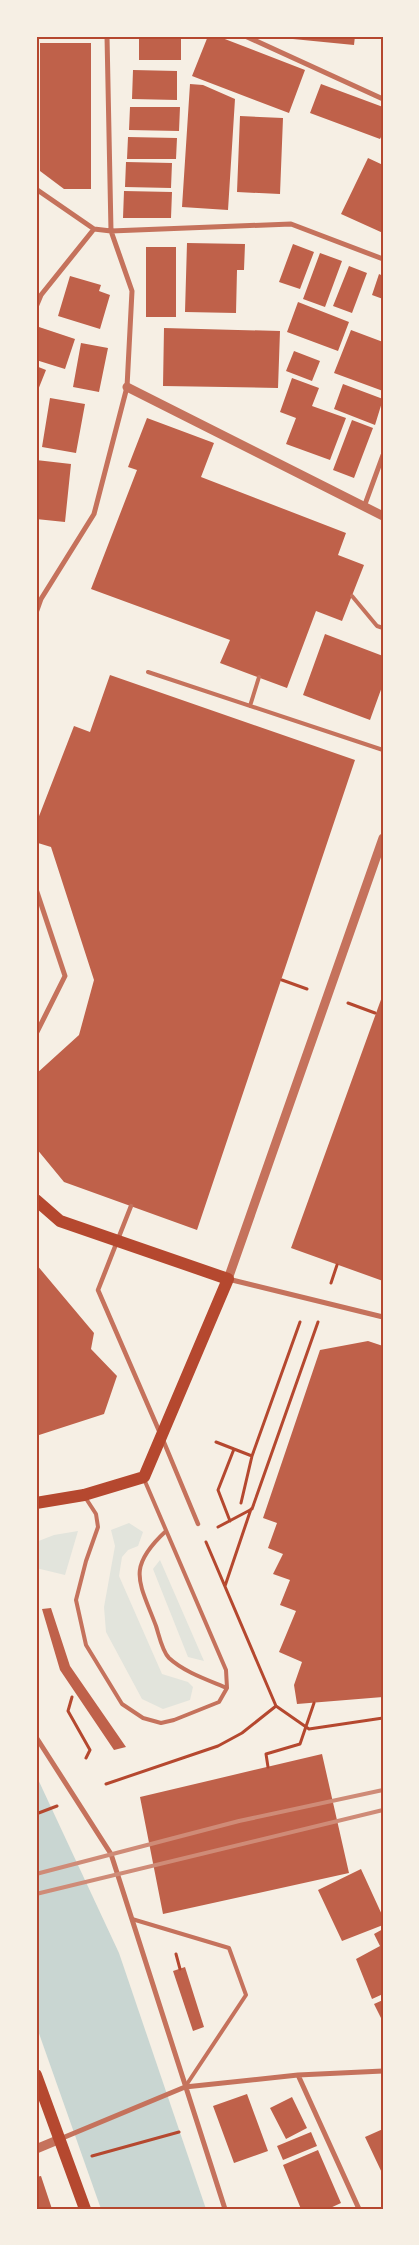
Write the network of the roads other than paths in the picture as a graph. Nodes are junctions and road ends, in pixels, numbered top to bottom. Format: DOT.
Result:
graph roads {
  1 [pos="107,36"];
  2 [pos="245,36"];
  3 [pos="383,99"];
  4 [pos="36,189"];
  5 [pos="94,229"];
  6 [pos="111,231"];
  7 [pos="383,259"];
  8 [pos="36,307"];
  9 [pos="127,387"];
  10 [pos="383,456"];
  11 [pos="364,507"];
  12 [pos="383,516"];
  13 [pos="352,596"];
  14 [pos="36,613"];
  15 [pos="383,628"];
  16 [pos="148,672"];
  17 [pos="259,677"];
  18 [pos="250,706"];
  19 [pos="383,750"];
  20 [pos="383,838"];
  21 [pos="36,889"];
  22 [pos="36,1034"];
  23 [pos="36,1200"];
  24 [pos="131,1206"];
  25 [pos="228,1279"];
  26 [pos="383,1318"];
  27 [pos="144,1477"];
  28 [pos="84,1495"];
  29 [pos="36,1503"];
  30 [pos="198,1524"];
  31 [pos="166,1531"];
  32 [pos="227,1688"];
  33 [pos="36,1737"];
  34 [pos="132,1919"];
  35 [pos="383,2070"];
  36 [pos="36,2075"];
  37 [pos="298,2075"];
  38 [pos="185,2087"];
  39 [pos="60,2139"];
  40 [pos="36,2149"];
  41 [pos="85,2209"];
  42 [pos="224,2209"];
  43 [pos="359,2209"];
  1 -- 6 [label="street"];
  2 -- 3 [label="street"];
  4 -- 5 [label="street"];
  5 -- 6 [label="street"];
  5 -- 8 [label="street"];
  6 -- 7 [label="street"];
  6 -- 9 [label="street"];
  9 -- 11 [label="street"];
  9 -- 14 [label="street"];
  10 -- 11 [label="street"];
  11 -- 12 [label="street"];
  13 -- 15 [label="lane"];
  16 -- 18 [label="lane"];
  17 -- 18 [label="lane"];
  18 -- 19 [label="lane"];
  20 -- 25 [label="street"];
  21 -- 22 [label="street"];
  23 -- 25 [label="main road"];
  24 -- 30 [label="street"];
  25 -- 26 [label="street"];
  25 -- 27 [label="main road"];
  27 -- 28 [label="main road"];
  27 -- 31 [label="lane"];
  28 -- 29 [label="main road"];
  28 -- 32 [label="lane"];
  31 -- 32 [label="lane"];
  31 -- 32 [label="lane"];
  33 -- 34 [label="street"];
  34 -- 38 [label="street"];
  34 -- 38 [label="lane"];
  35 -- 37 [label="street"];
  36 -- 39 [label="main road"];
  37 -- 38 [label="street"];
  37 -- 43 [label="street"];
  38 -- 39 [label="street"];
  38 -- 42 [label="street"];
  39 -- 40 [label="street"];
  39 -- 41 [label="main road"];
}
